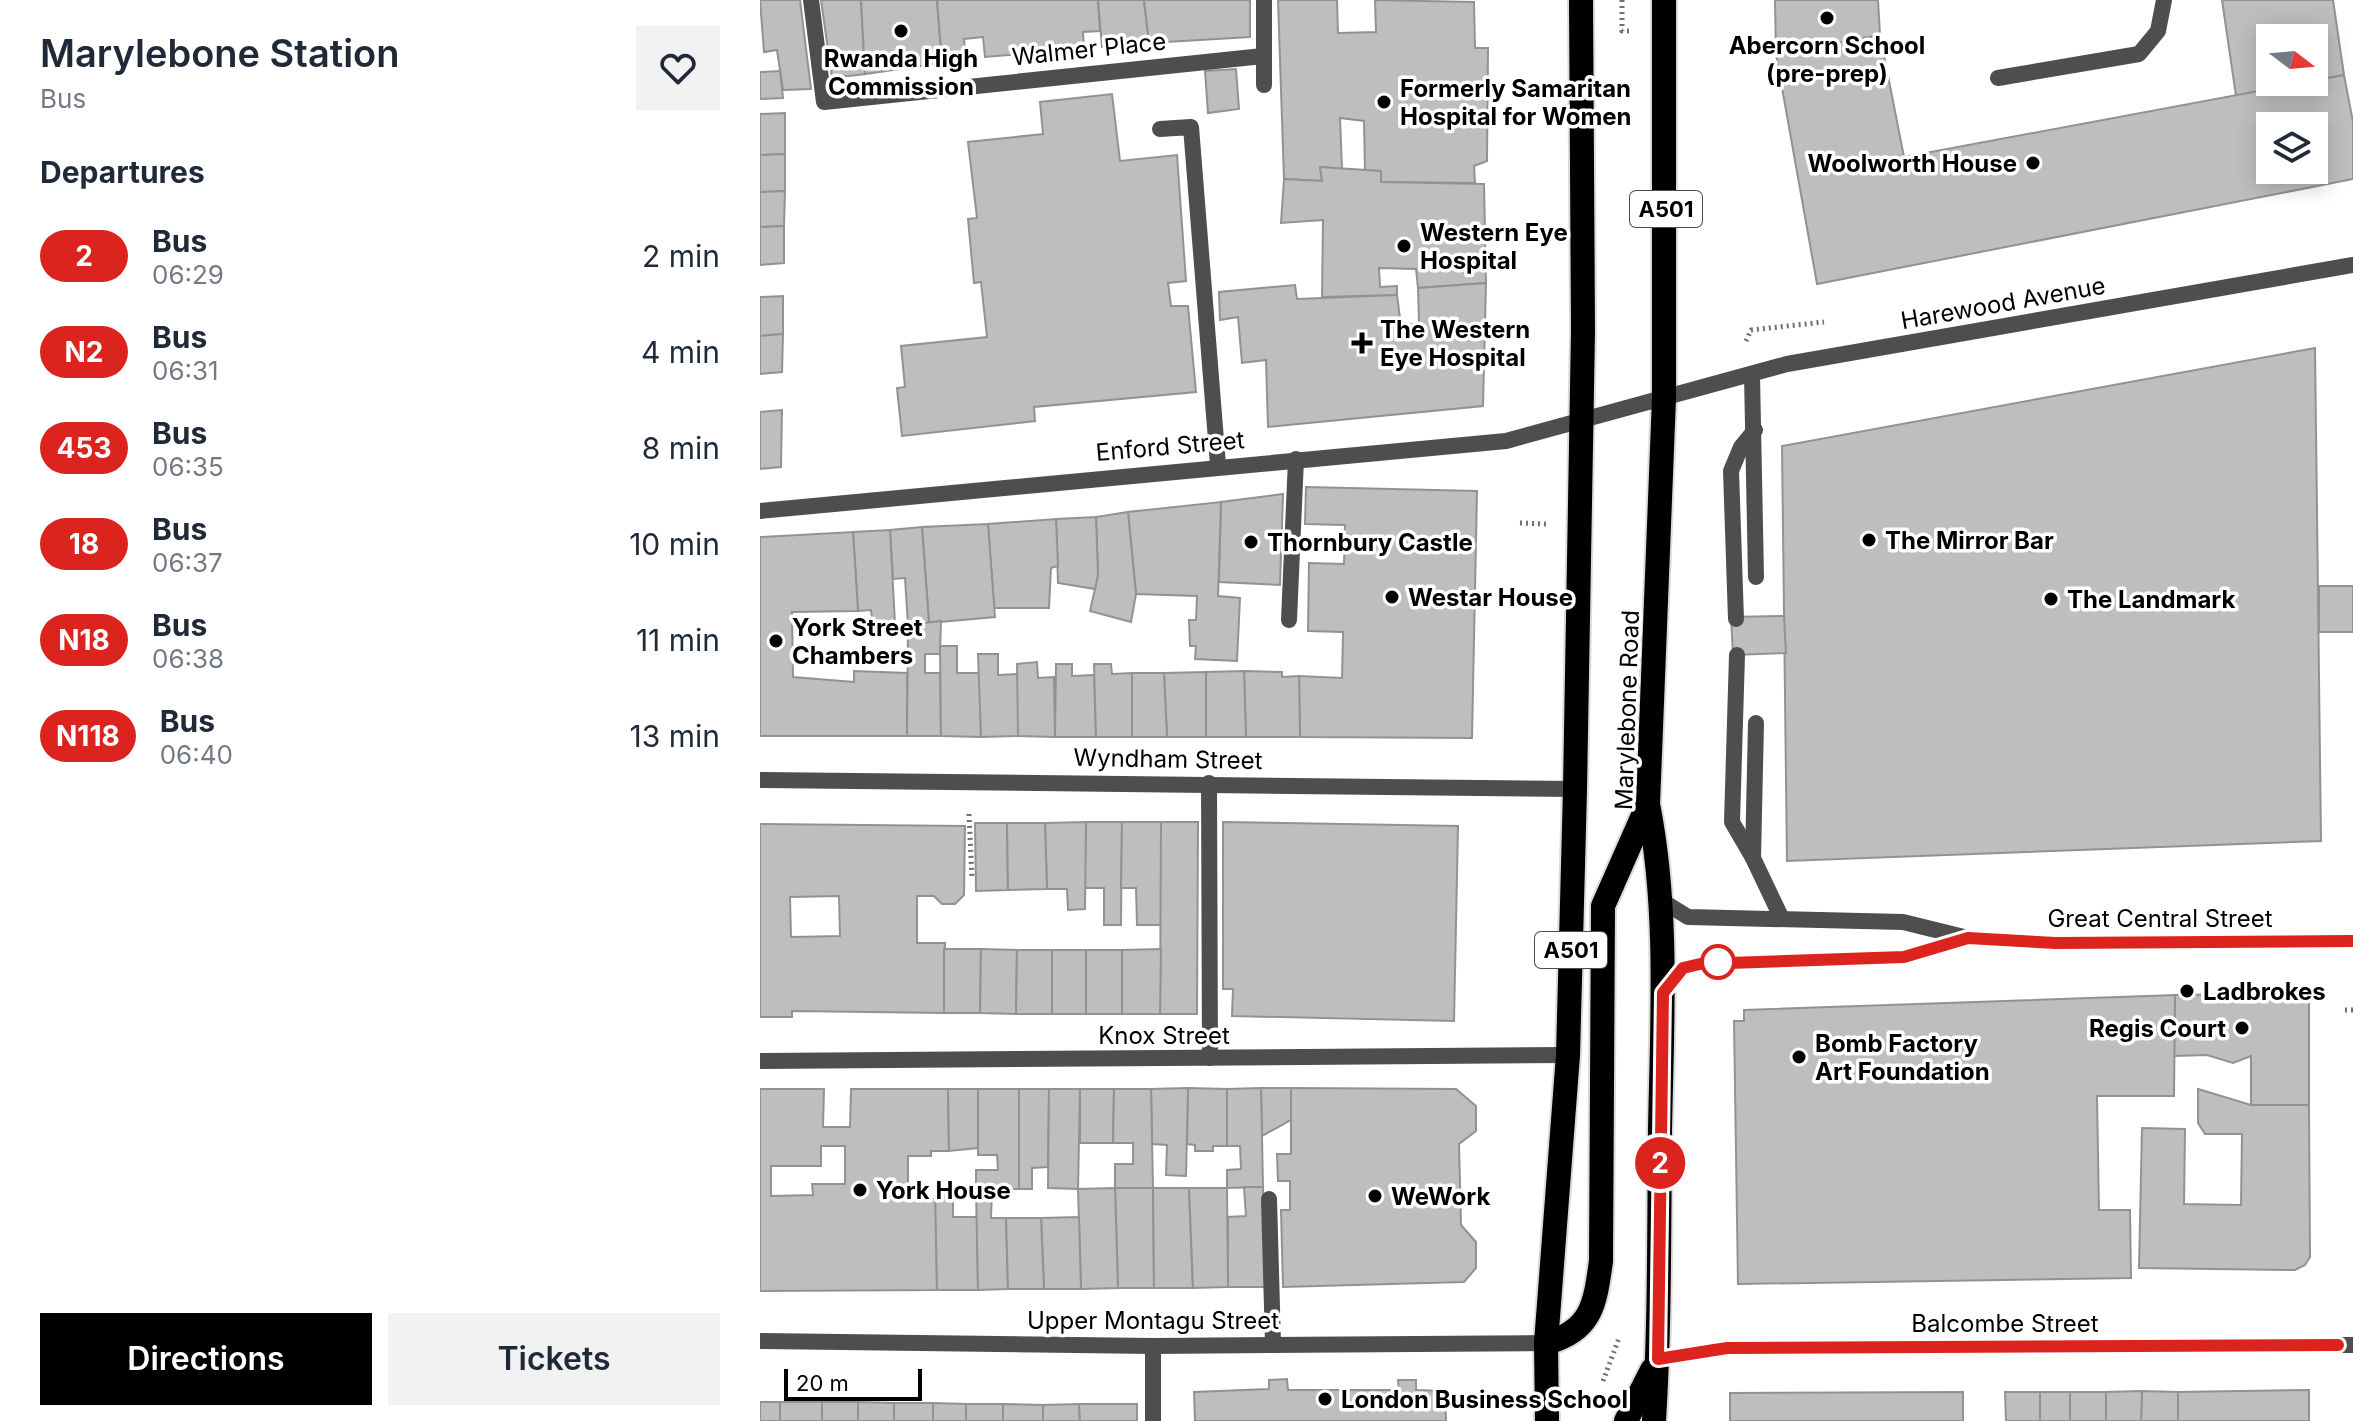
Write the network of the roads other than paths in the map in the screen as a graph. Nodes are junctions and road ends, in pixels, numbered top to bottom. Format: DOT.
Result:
graph roads {
  1 [pos="811,0"];
  2 [pos="1264,0"];
  3 [pos="1581,0"];
  4 [pos="1664,0"];
  5 [pos="2164,0"];
  6 [pos="1263,56"];
  7 [pos="1998,78"];
  8 [pos="1264,85"];
  9 [pos="1160,129"];
  10 [pos="2353,265"];
  11 [pos="1752,375"];
  12 [pos="1664,398"];
  13 [pos="1582,418"];
  14 [pos="1755,430"];
  15 [pos="1296,459"];
  16 [pos="1218,465"];
  17 [pos="760,511"];
  18 [pos="1756,577"];
  19 [pos="1736,619"];
  20 [pos="1289,620"];
  21 [pos="1737,655"];
  22 [pos="1756,723"];
  23 [pos="760,780"];
  24 [pos="1209,783"];
  25 [pos="1575,789"];
  26 [pos="1648,804"];
  27 [pos="1753,858"];
  28 [pos="1659,899"];
  29 [pos="1782,919"];
  30 [pos="1968,938"];
  31 [pos="2353,941"];
  32 [pos="1663,993"];
  33 [pos="1568,1055"];
  34 [pos="1210,1058"];
  35 [pos="760,1061"];
  36 [pos="1269,1199"];
  37 [pos="760,1341"];
  38 [pos="1546,1343"];
  39 [pos="1273,1344"];
  40 [pos="2353,1345"];
  41 [pos="1153,1346"];
  42 [pos="1658,1359"];
  43 [pos="1153,1421"];
  44 [pos="1547,1421"];
  45 [pos="1626,1421"];
  46 [pos="1654,1421"];
  1 -- 6 [label="street, Walmer Place"];
  2 -- 6 [label="street"];
  3 -- 13 [label="highway, Marylebone Road / A501"];
  4 -- 12 [label="highway, Marylebone Road / A501"];
  5 -- 7 [label="street"];
  6 -- 8 [label="street"];
  9 -- 16 [label="street"];
  10 -- 11 [label="street, Harewood Avenue"];
  11 -- 12 [label="street, Harewood Avenue"];
  11 -- 14 [label="street"];
  12 -- 13 [label="street, Harewood Avenue"];
  12 -- 26 [label="highway, Marylebone Road / A501"];
  13 -- 15 [label="street, Enford Street"];
  13 -- 25 [label="highway, Marylebone Road / A501"];
  14 -- 18 [label="street"];
  14 -- 19 [label="street"];
  15 -- 16 [label="street, Enford Street"];
  15 -- 20 [label="street"];
  16 -- 17 [label="street, Enford Street"];
  21 -- 27 [label="street"];
  22 -- 27 [label="street"];
  23 -- 24 [label="street, Wyndham Street"];
  24 -- 25 [label="street, Wyndham Street"];
  24 -- 34 [label="street"];
  25 -- 33 [label="highway, Marylebone Road / A501"];
  26 -- 28 [label="highway, Marylebone Road / A501"];
  26 -- 38 [label="highway"];
  27 -- 29 [label="street"];
  28 -- 29 [label="street, Great Central Street"];
  28 -- 32 [label="highway, Marylebone Road / A501"];
  29 -- 30 [label="street, Great Central Street"];
  30 -- 31 [label="street, Great Central Street"];
  30 -- 32 [label="street, Great Central Street"];
  32 -- 42 [label="highway, Marylebone Road / A501"];
  33 -- 34 [label="street, Knox Street"];
  33 -- 38 [label="highway, Marylebone Road / A501"];
  34 -- 35 [label="street, Knox Street"];
  36 -- 39 [label="street"];
  37 -- 41 [label="street, Upper Montagu Street"];
  38 -- 39 [label="street, Upper Montagu Street"];
  38 -- 44 [label="highway, Marylebone Road / A501"];
  39 -- 41 [label="street, Upper Montagu Street"];
  40 -- 42 [label="street, Balcombe Street"];
  41 -- 43 [label="street"];
  42 -- 45 [label="highway"];
  42 -- 46 [label="highway, Marylebone Road / A501"];
}
